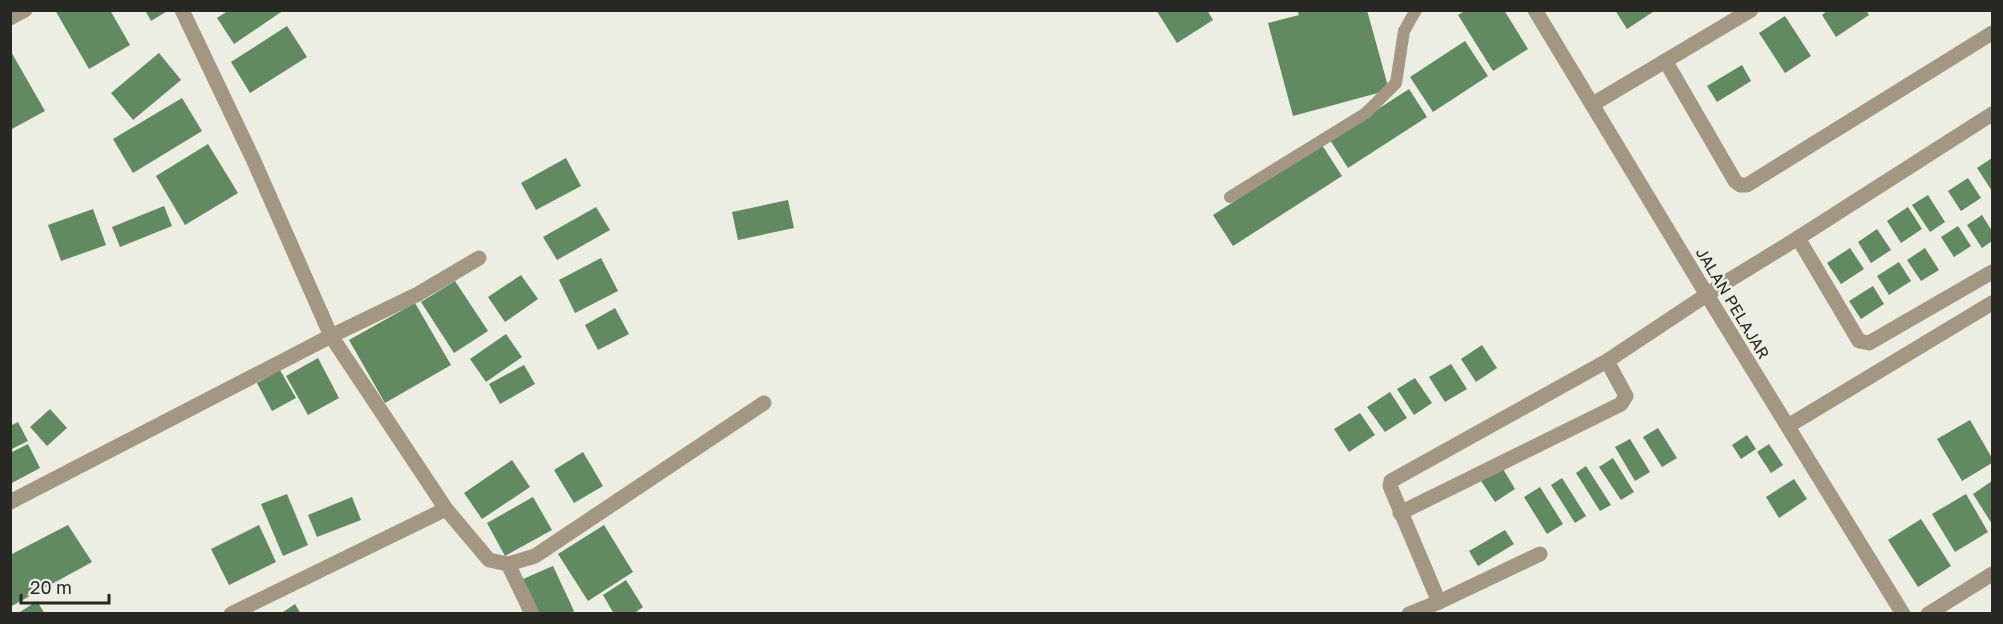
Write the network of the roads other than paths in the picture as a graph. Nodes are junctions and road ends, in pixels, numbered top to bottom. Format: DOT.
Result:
graph roads {
  1 [pos="25,10"];
  2 [pos="182,10"];
  3 [pos="1416,10"];
  4 [pos="1535,10"];
  5 [pos="1751,10"];
  6 [pos="10,18"];
  7 [pos="1992,33"];
  8 [pos="1666,62"];
  9 [pos="1593,104"];
  10 [pos="1992,114"];
  11 [pos="1230,197"];
  12 [pos="1798,238"];
  13 [pos="479,258"];
  14 [pos="1992,272"];
  15 [pos="1707,295"];
  16 [pos="1992,303"];
  17 [pos="331,336"];
  18 [pos="1607,360"];
  19 [pos="764,403"];
  20 [pos="1788,426"];
  21 [pos="10,502"];
  22 [pos="446,509"];
  23 [pos="1400,513"];
  24 [pos="1540,554"];
  25 [pos="508,564"];
  26 [pos="1992,574"];
  27 [pos="1438,602"];
  28 [pos="231,614"];
  29 [pos="532,614"];
  30 [pos="1409,614"];
  31 [pos="1903,614"];
  32 [pos="1928,614"];
  1 -- 6 [label="street"];
  2 -- 17 [label="street"];
  3 -- 11 [label="lane"];
  4 -- 9 [label="street, JALAN PELAJAR"];
  5 -- 8 [label="street"];
  7 -- 8 [label="street"];
  8 -- 9 [label="street"];
  9 -- 15 [label="street, JALAN PELAJAR"];
  10 -- 12 [label="street"];
  12 -- 14 [label="street"];
  12 -- 15 [label="street"];
  13 -- 17 [label="street"];
  15 -- 18 [label="street"];
  15 -- 20 [label="street, JALAN PELAJAR"];
  16 -- 20 [label="street"];
  17 -- 21 [label="street"];
  17 -- 22 [label="street"];
  18 -- 23 [label="street"];
  18 -- 23 [label="street"];
  19 -- 25 [label="street"];
  20 -- 31 [label="street, JALAN PELAJAR"];
  22 -- 25 [label="street"];
  22 -- 28 [label="street"];
  23 -- 27 [label="street"];
  24 -- 27 [label="street"];
  25 -- 29 [label="street"];
  26 -- 32 [label="street"];
  27 -- 30 [label="street"];
}
